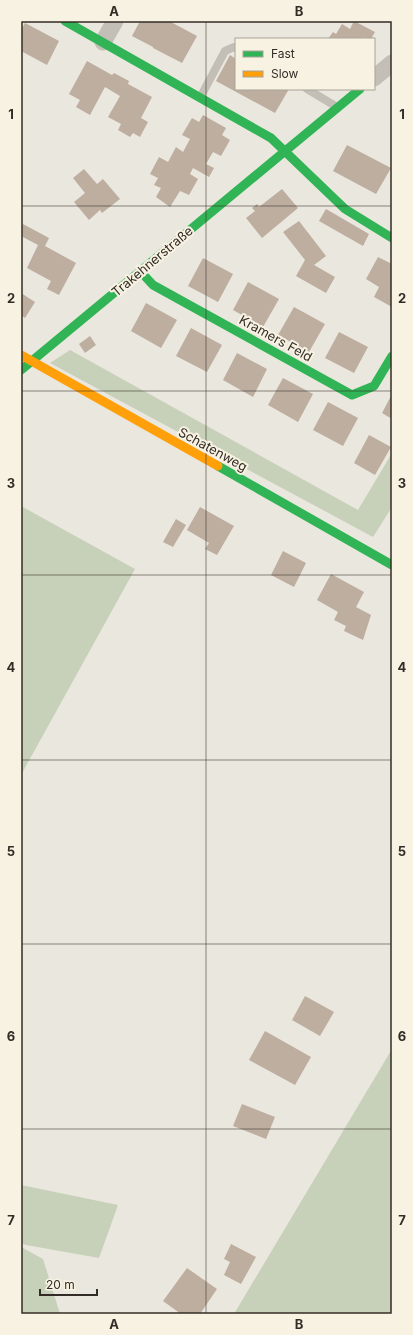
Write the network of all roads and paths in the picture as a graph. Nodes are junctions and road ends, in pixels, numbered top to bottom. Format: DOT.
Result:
graph roads {
  1 [pos="66,21"];
  2 [pos="115,21"];
  3 [pos="103,42"];
  4 [pos="235,48"];
  5 [pos="392,63"];
  6 [pos="375,77"];
  7 [pos="309,90"];
  8 [pos="359,90"];
  9 [pos="200,98"];
  10 [pos="338,107"];
  11 [pos="284,151"];
  12 [pos="392,238"];
  13 [pos="140,271"];
  14 [pos="21,356"];
  15 [pos="392,356"];
  16 [pos="31,361"];
  17 [pos="21,370"];
  18 [pos="392,565"];
  1 -- 3 [label="street"];
  2 -- 3 [label="street"];
  3 -- 9 [label="street"];
  4 -- 9 [label="lane"];
  5 -- 6 [label="street"];
  7 -- 10 [label="lane"];
  8 -- 10 [label="street, Trakehnerstraße"];
  9 -- 11 [label="street"];
  10 -- 11 [label="street, Trakehnerstraße"];
  11 -- 12 [label="street"];
  11 -- 13 [label="street, Trakehnerstraße"];
  13 -- 15 [label="street, Kramers Feld"];
  13 -- 16 [label="street, Trakehnerstraße"];
  14 -- 16 [label="street, Schatenweg"];
  16 -- 17 [label="street, Trakehnerstraße"];
  16 -- 18 [label="street, Schatenweg"];
}
